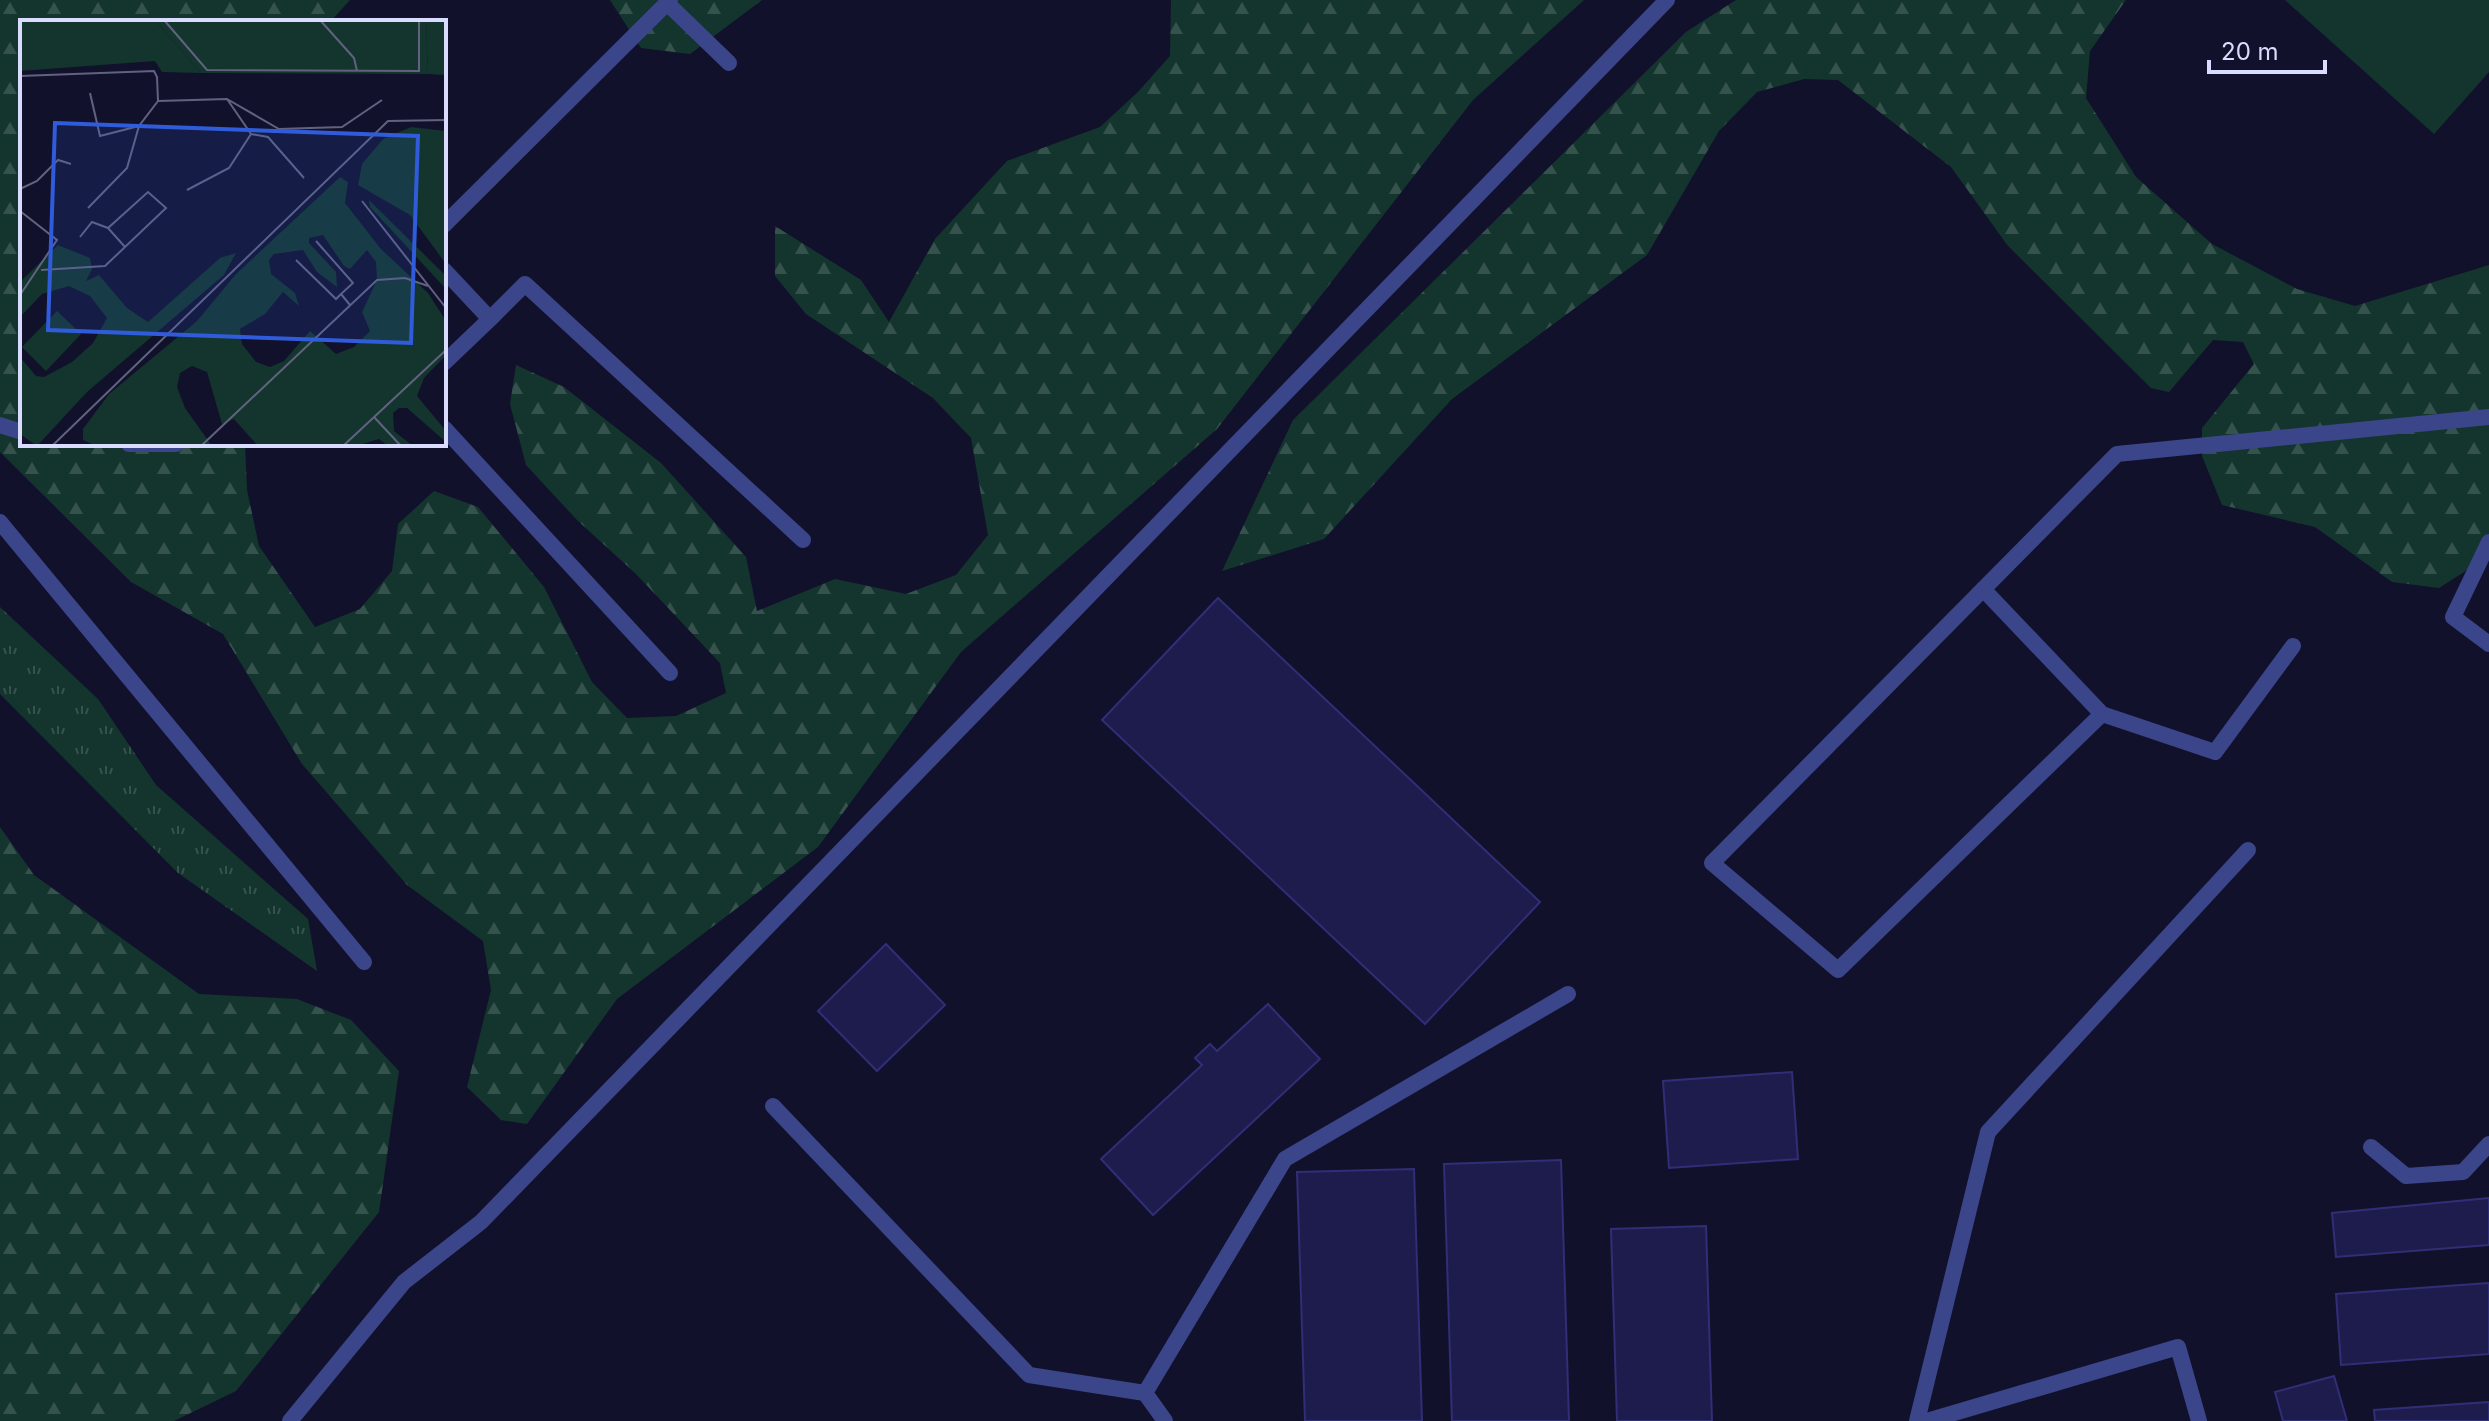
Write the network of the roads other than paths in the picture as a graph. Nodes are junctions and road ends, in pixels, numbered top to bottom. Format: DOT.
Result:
graph roads {
  1 [pos="1667,0"];
  2 [pos="669,2"];
  3 [pos="729,63"];
  4 [pos="446,223"];
  5 [pos="446,272"];
  6 [pos="490,319"];
  7 [pos="446,361"];
  8 [pos="2489,417"];
  9 [pos="0,425"];
  10 [pos="446,430"];
  11 [pos="20,431"];
  12 [pos="0,522"];
  13 [pos="803,540"];
  14 [pos="2489,542"];
  15 [pos="1983,589"];
  16 [pos="2489,644"];
  17 [pos="2293,646"];
  18 [pos="670,673"];
  19 [pos="2102,714"];
  20 [pos="2248,850"];
  21 [pos="364,962"];
  22 [pos="1568,994"];
  23 [pos="773,1106"];
  24 [pos="2489,1144"];
  25 [pos="2371,1147"];
  26 [pos="1145,1393"];
  27 [pos="290,1421"];
  28 [pos="1165,1421"];
  29 [pos="1917,1421"];
  30 [pos="1927,1421"];
  31 [pos="2199,1421"];
  1 -- 27 [label="lane"];
  2 -- 3 [label="lane"];
  2 -- 4 [label="lane"];
  5 -- 6 [label="lane"];
  6 -- 7 [label="lane"];
  6 -- 13 [label="lane"];
  8 -- 15 [label="lane"];
  9 -- 11 [label="lane"];
  10 -- 18 [label="lane"];
  12 -- 21 [label="lane"];
  14 -- 16 [label="lane"];
  15 -- 19 [label="lane"];
  15 -- 19 [label="lane"];
  17 -- 19 [label="lane"];
  20 -- 29 [label="lane"];
  22 -- 26 [label="lane"];
  23 -- 26 [label="lane"];
  24 -- 25 [label="lane"];
  26 -- 28 [label="lane"];
  30 -- 31 [label="lane"];
}
